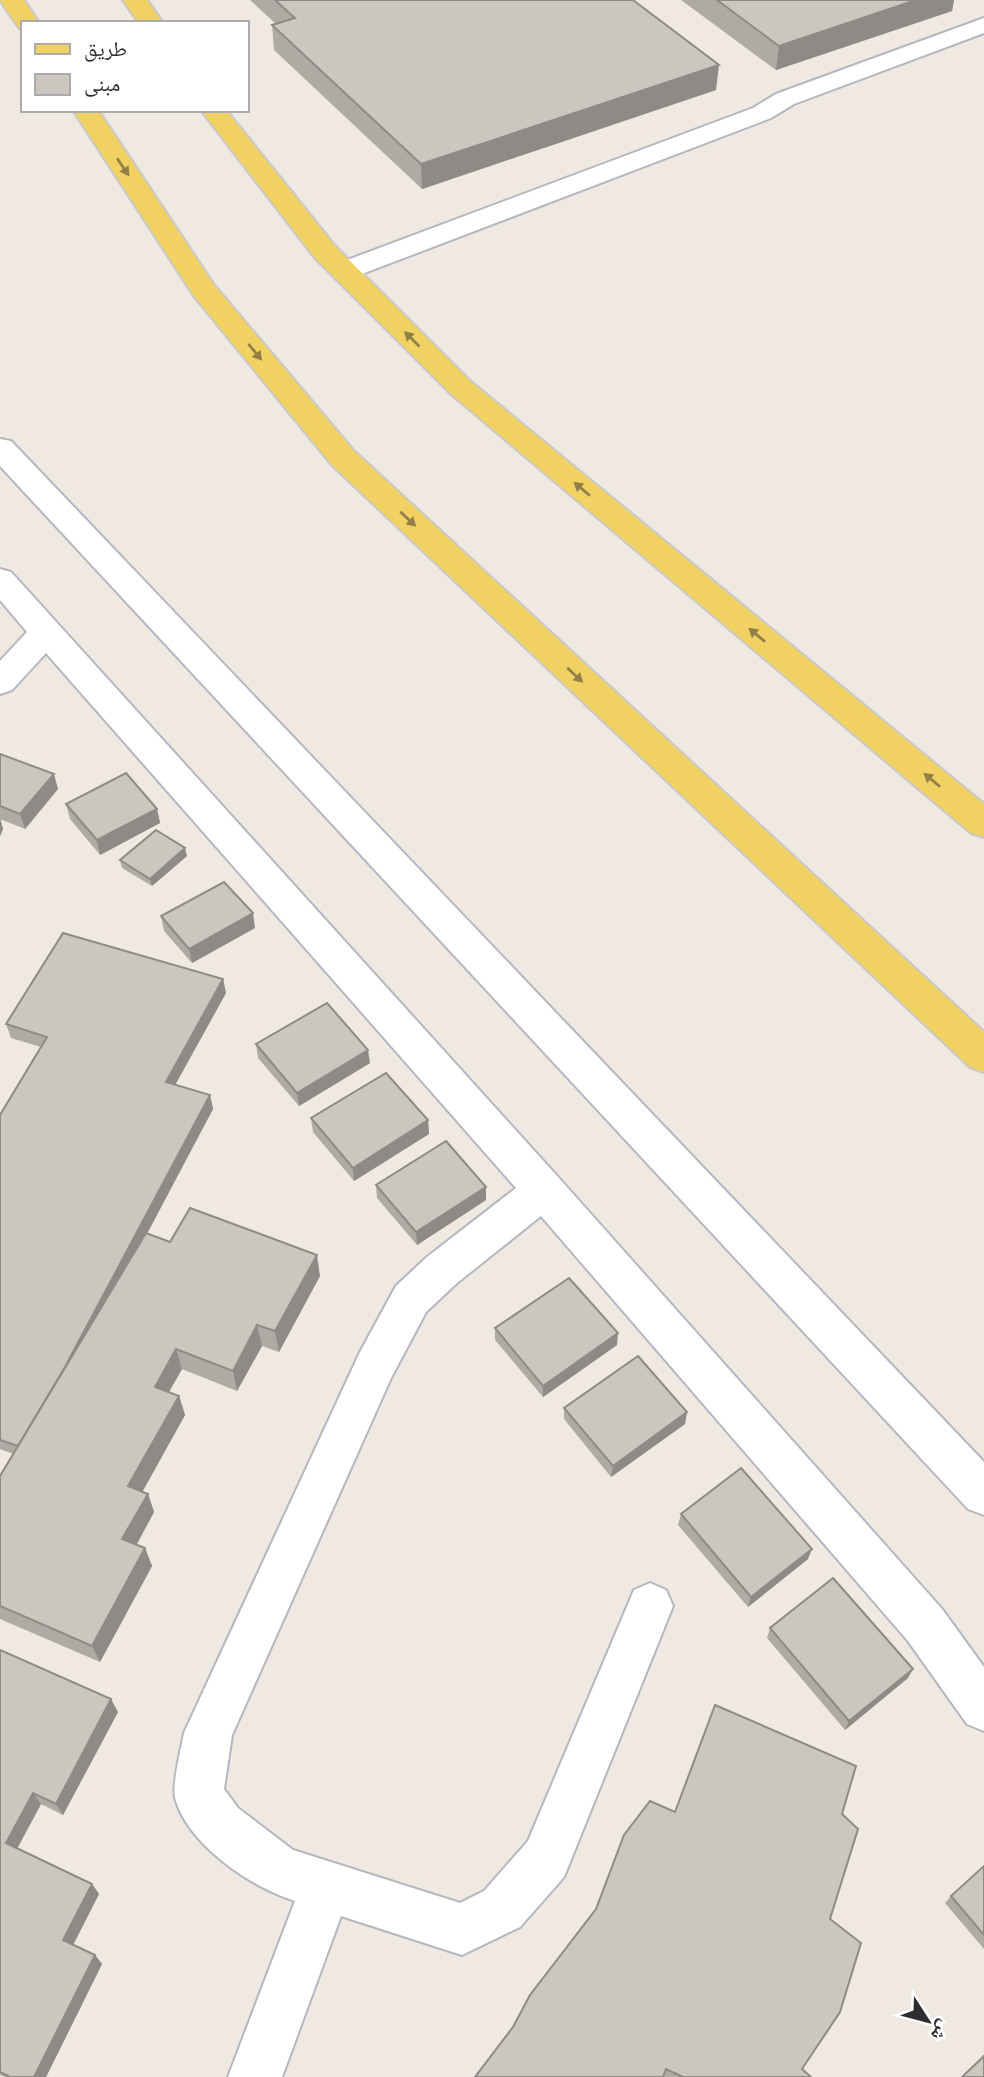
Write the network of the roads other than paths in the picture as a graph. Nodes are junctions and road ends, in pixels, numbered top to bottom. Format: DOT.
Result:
graph roads {
  1 [pos="12,0"];
  2 [pos="135,0"];
  3 [pos="26,21"];
  4 [pos="150,21"];
  5 [pos="984,25"];
  6 [pos="86,112"];
  7 [pos="216,112"];
  8 [pos="344,271"];
  9 [pos="0,448"];
  10 [pos="0,580"];
  11 [pos="46,632"];
  12 [pos="0,682"];
  13 [pos="984,824"];
  14 [pos="984,1056"];
  15 [pos="544,1189"];
  16 [pos="984,1494"];
  17 [pos="650,1606"];
  18 [pos="984,1707"];
  19 [pos="326,1887"];
  20 [pos="255,2077"];
  1 -- 3 [label="main road"];
  2 -- 4 [label="main road"];
  5 -- 8 [label="street"];
  6 -- 14 [label="main road, one-way"];
  7 -- 8 [label="main road"];
  13 -- 8 [label="main road, one-way"];
  9 -- 16 [label="street"];
  10 -- 11 [label="street"];
  11 -- 12 [label="street"];
  11 -- 15 [label="street"];
  15 -- 18 [label="street"];
  15 -- 19 [label="street"];
  17 -- 19 [label="street"];
  19 -- 20 [label="street"];
}
